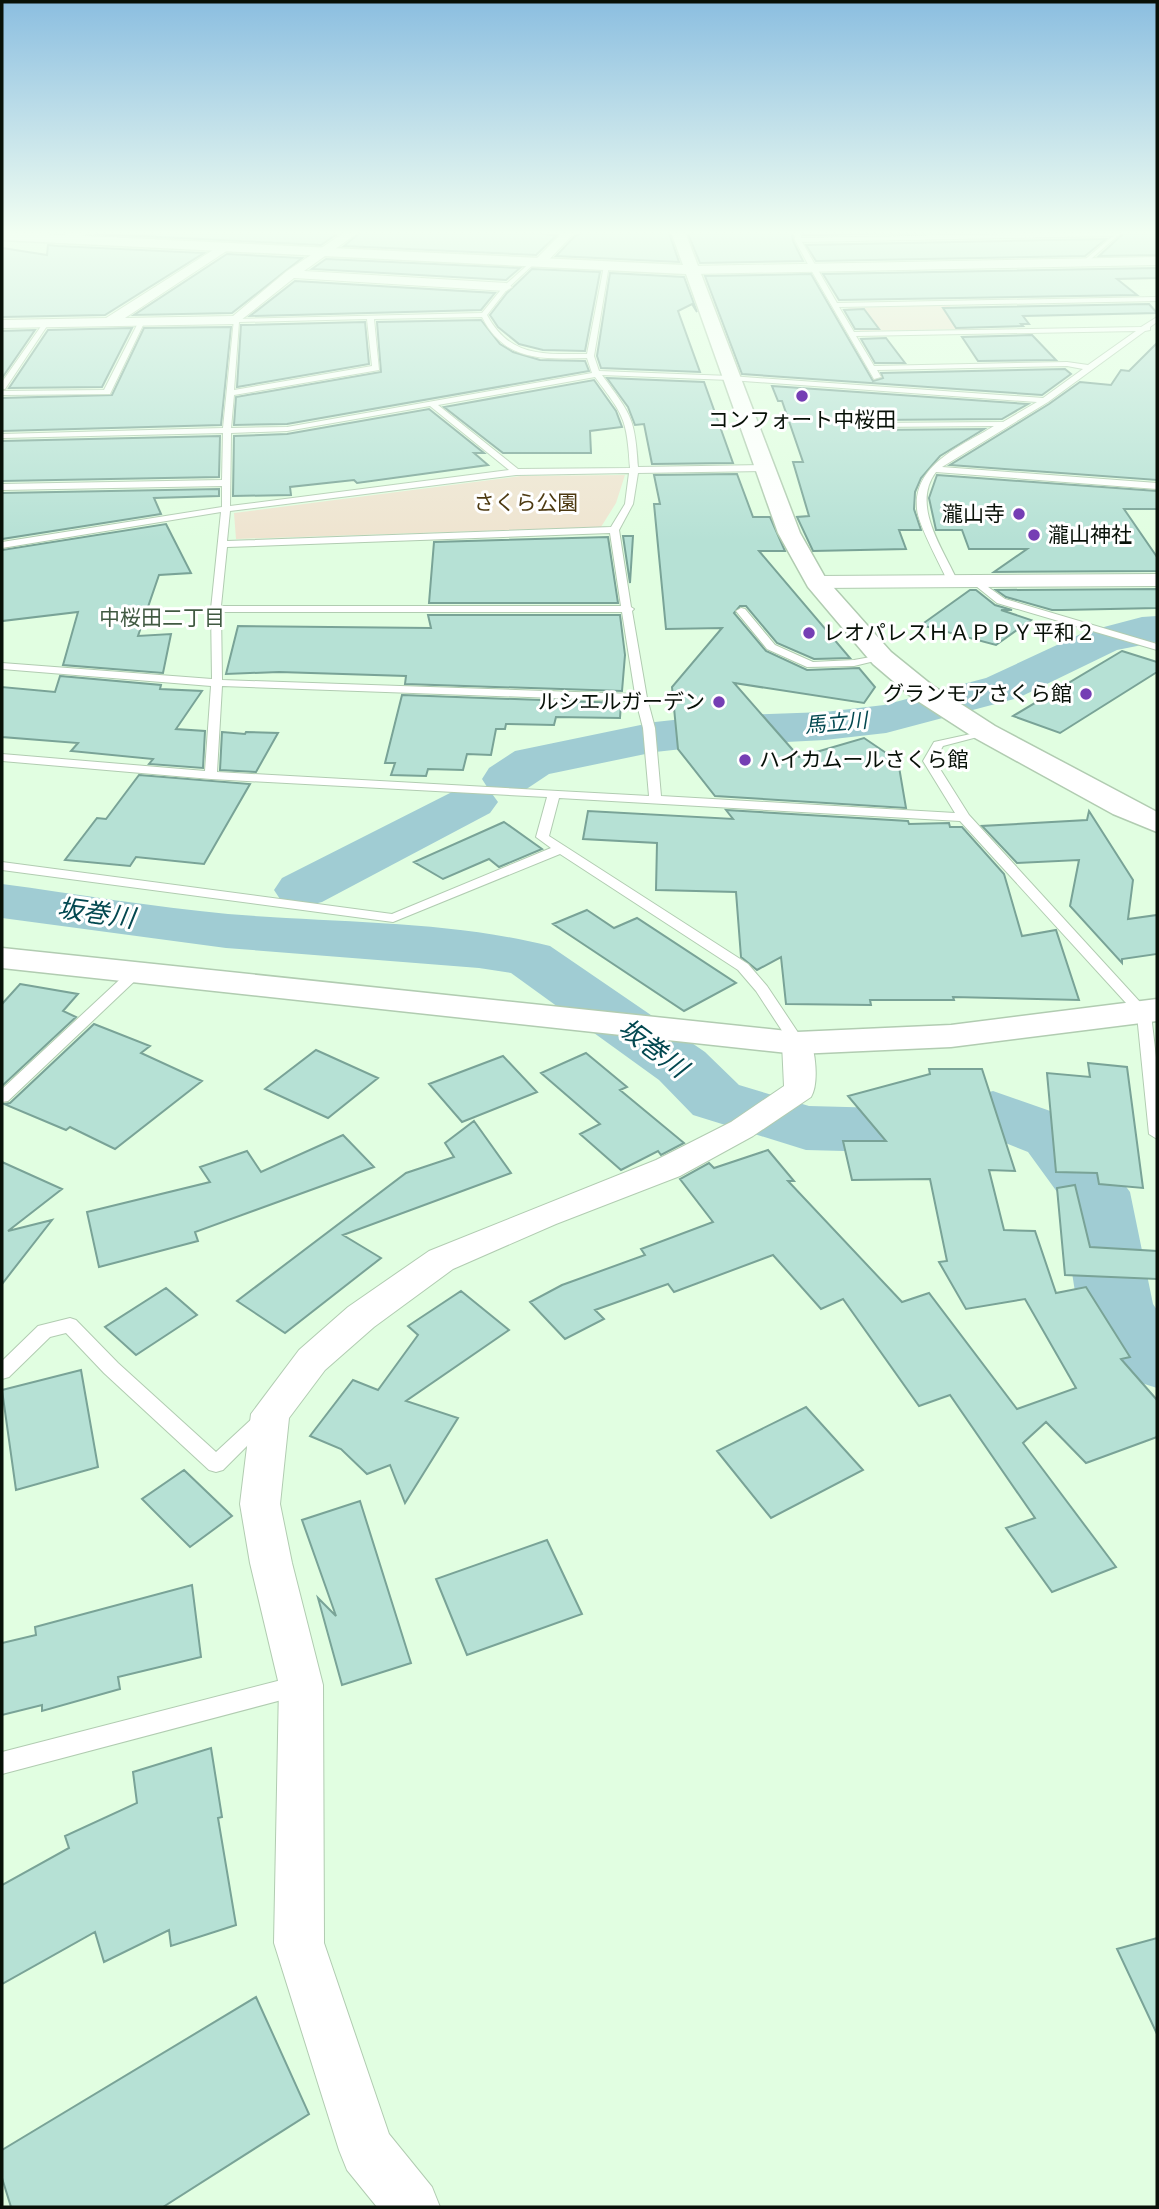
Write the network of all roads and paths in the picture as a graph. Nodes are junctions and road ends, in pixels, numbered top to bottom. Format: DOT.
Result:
graph roads {
  1 [pos="38,335"];
  2 [pos="135,335"];
  3 [pos="235,335"];
  4 [pos="372,335"];
  5 [pos="496,335"];
  6 [pos="594,335"];
  7 [pos="715,335"];
  8 [pos="852,335"];
  9 [pos="1137,335"];
  10 [pos="590,356"];
  11 [pos="872,368"];
  12 [pos="1091,368"];
  13 [pos="597,374"];
  14 [pos="730,378"];
  15 [pos="2,387"];
  16 [pos="883,388"];
  17 [pos="2,393"];
  18 [pos="231,393"];
  19 [pos="1045,400"];
  20 [pos="432,404"];
  21 [pos="1004,424"];
  22 [pos="872,425"];
  23 [pos="227,431"];
  24 [pos="2,436"];
  25 [pos="765,468"];
  26 [pos="934,468"];
  27 [pos="634,471"];
  28 [pos="516,472"];
  29 [pos="227,483"];
  30 [pos="1157,486"];
  31 [pos="2,487"];
  32 [pos="226,509"];
  33 [pos="614,530"];
  34 [pos="223,544"];
  35 [pos="2,545"];
  36 [pos="952,580"];
  37 [pos="974,580"];
  38 [pos="1157,580"];
  39 [pos="816,582"];
  40 [pos="216,609"];
  41 [pos="629,609"];
  42 [pos="741,611"];
  43 [pos="1155,647"];
  44 [pos="882,658"];
  45 [pos="2,666"];
  46 [pos="217,683"];
  47 [pos="641,698"];
  48 [pos="974,724"];
  49 [pos="2,758"];
  50 [pos="211,775"];
  51 [pos="553,796"];
  52 [pos="655,800"];
  53 [pos="964,817"];
  54 [pos="1157,822"];
  55 [pos="561,849"];
  56 [pos="2,866"];
  57 [pos="2,958"];
  58 [pos="135,973"];
  59 [pos="1151,1012"];
  60 [pos="797,1043"];
  61 [pos="2,1097"];
  62 [pos="1157,1134"];
  63 [pos="2,1372"];
  64 [pos="270,1414"];
  65 [pos="301,1685"];
  66 [pos="2,1763"];
  67 [pos="412,2207"];
  1 -- 15 [label="lane"];
  2 -- 17 [label="lane"];
  3 -- 18 [label="lane"];
  4 -- 18 [label="lane"];
  5 -- 10 [label="lane"];
  6 -- 10 [label="lane"];
  7 -- 14 [label="street"];
  8 -- 11 [label="lane"];
  9 -- 12 [label="lane"];
  10 -- 13 [label="lane"];
  11 -- 12 [label="lane"];
  11 -- 16 [label="lane"];
  12 -- 19 [label="lane"];
  13 -- 14 [label="lane"];
  13 -- 20 [label="lane"];
  13 -- 27 [label="lane"];
  14 -- 16 [label="lane"];
  14 -- 25 [label="street"];
  16 -- 19 [label="lane"];
  18 -- 23 [label="lane"];
  19 -- 21 [label="lane"];
  20 -- 23 [label="lane"];
  20 -- 28 [label="lane"];
  21 -- 22 [label="lane"];
  21 -- 26 [label="lane"];
  23 -- 24 [label="lane"];
  23 -- 29 [label="lane"];
  25 -- 27 [label="lane"];
  25 -- 39 [label="street"];
  26 -- 30 [label="lane"];
  26 -- 36 [label="lane"];
  27 -- 28 [label="lane"];
  27 -- 33 [label="lane"];
  28 -- 32 [label="lane"];
  29 -- 31 [label="lane"];
  29 -- 32 [label="lane"];
  32 -- 34 [label="lane"];
  32 -- 35 [label="lane"];
  33 -- 34 [label="lane"];
  33 -- 41 [label="lane"];
  34 -- 40 [label="lane"];
  36 -- 37 [label="street"];
  36 -- 39 [label="street"];
  37 -- 38 [label="street"];
  37 -- 43 [label="lane"];
  39 -- 44 [label="street"];
  40 -- 41 [label="lane"];
  40 -- 46 [label="lane"];
  41 -- 47 [label="lane"];
  42 -- 44 [label="lane"];
  44 -- 48 [label="street"];
  45 -- 46 [label="lane"];
  46 -- 47 [label="lane"];
  46 -- 50 [label="lane"];
  47 -- 52 [label="lane"];
  48 -- 53 [label="lane"];
  48 -- 54 [label="street"];
  49 -- 50 [label="lane"];
  50 -- 51 [label="lane"];
  51 -- 52 [label="lane"];
  51 -- 55 [label="lane"];
  52 -- 53 [label="lane"];
  53 -- 59 [label="lane"];
  55 -- 56 [label="lane"];
  55 -- 60 [label="lane"];
  57 -- 58 [label="street"];
  58 -- 60 [label="street"];
  58 -- 61 [label="lane"];
  59 -- 60 [label="street"];
  59 -- 62 [label="lane"];
  60 -- 64 [label="street"];
  63 -- 64 [label="lane"];
  64 -- 65 [label="street"];
  65 -- 66 [label="lane"];
  65 -- 67 [label="street"];
}
